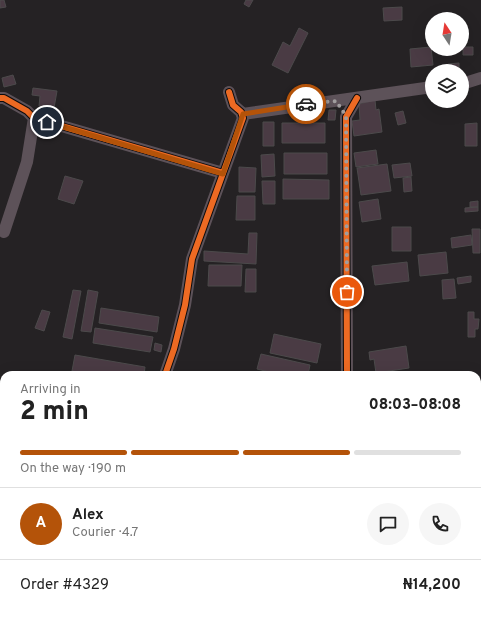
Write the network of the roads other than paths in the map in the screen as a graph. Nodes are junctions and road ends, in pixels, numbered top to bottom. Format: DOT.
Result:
graph roads {
  1 [pos="481,78"];
  2 [pos="469,82"];
  3 [pos="425,88"];
  4 [pos="229,92"];
  5 [pos="0,98"];
  6 [pos="356,98"];
  7 [pos="336,101"];
  8 [pos="243,114"];
  9 [pos="346,116"];
  10 [pos="34,118"];
  11 [pos="223,174"];
  12 [pos="4,232"];
  13 [pos="166,371"];
  14 [pos="347,371"];
  1 -- 2 [label="street"];
  3 -- 6 [label="street"];
  4 -- 8 [label="street"];
  5 -- 10 [label="street"];
  6 -- 7 [label="street"];
  6 -- 9 [label="street"];
  7 -- 8 [label="street"];
  7 -- 9 [label="street"];
  8 -- 11 [label="street"];
  9 -- 14 [label="street"];
  10 -- 11 [label="street"];
  10 -- 12 [label="street"];
  11 -- 13 [label="street"];
}
